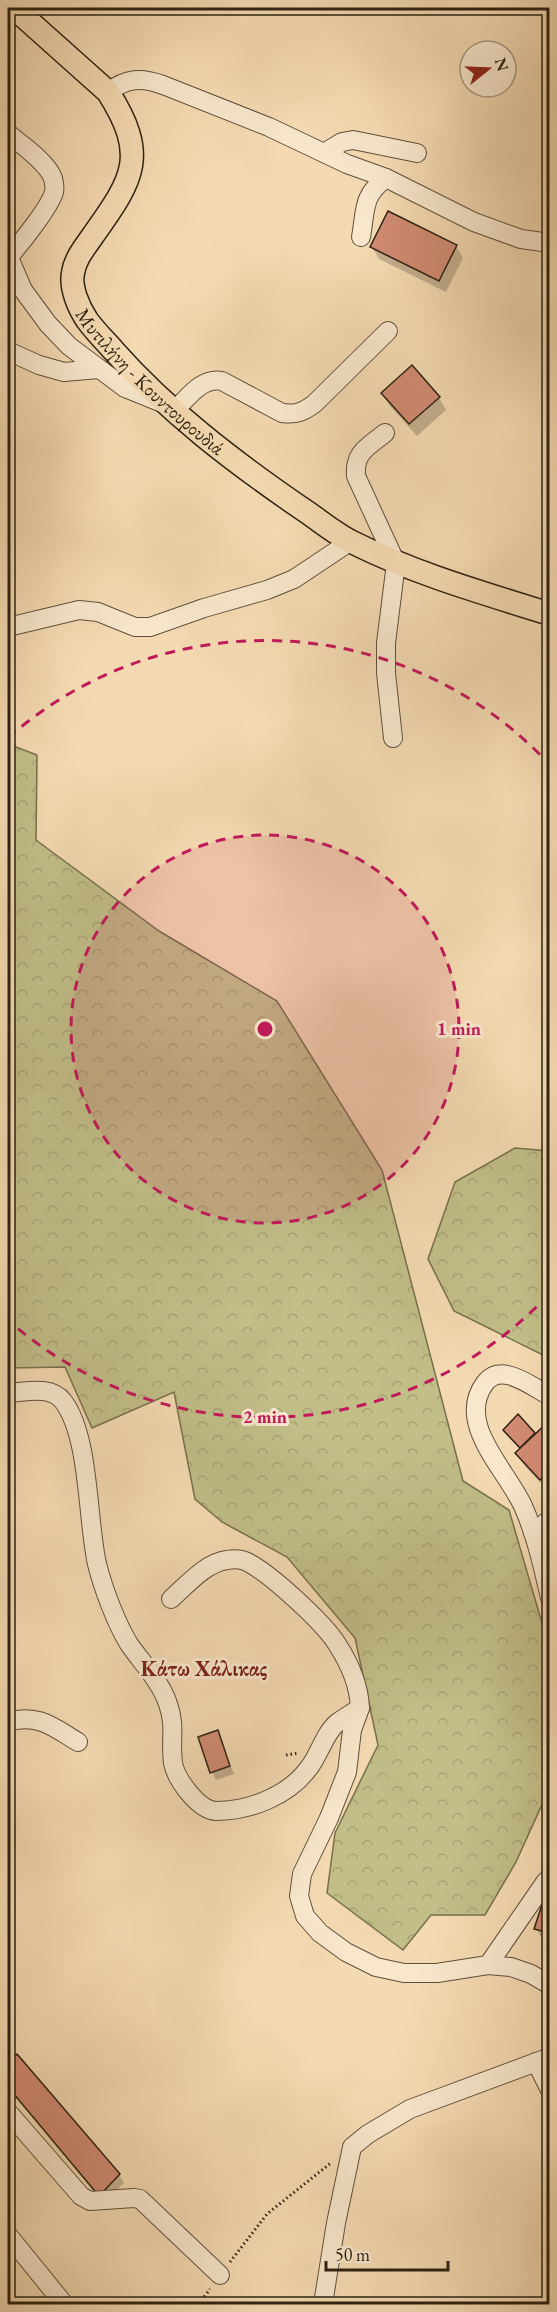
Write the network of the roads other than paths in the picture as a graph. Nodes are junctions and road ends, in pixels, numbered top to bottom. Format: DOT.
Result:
graph roads {
  1 [pos="14,8"];
  2 [pos="108,92"];
  3 [pos="8,133"];
  4 [pos="324,153"];
  5 [pos="417,153"];
  6 [pos="386,178"];
  7 [pos="362,237"];
  8 [pos="549,243"];
  9 [pos="8,256"];
  10 [pos="388,331"];
  11 [pos="8,351"];
  12 [pos="99,369"];
  13 [pos="170,408"];
  14 [pos="385,433"];
  15 [pos="351,542"];
  16 [pos="396,562"];
  17 [pos="549,614"];
  18 [pos="8,627"];
  19 [pos="393,738"];
  20 [pos="8,1393"];
  21 [pos="549,1396"];
  22 [pos="549,1519"];
  23 [pos="533,1533"];
  24 [pos="549,1598"];
  25 [pos="171,1599"];
  26 [pos="360,1708"];
  27 [pos="8,1722"];
  28 [pos="78,1742"];
  29 [pos="546,1881"];
  30 [pos="488,1965"];
  31 [pos="549,1985"];
  32 [pos="543,2059"];
  33 [pos="549,2090"];
  34 [pos="8,2112"];
  35 [pos="8,2235"];
  36 [pos="220,2275"];
  37 [pos="64,2304"];
  38 [pos="323,2304"];
  1 -- 2 [label="main road, Μυτιλήνη - Κουντουρουδιά"];
  2 -- 4 [label="street"];
  2 -- 13 [label="main road, Μυτιλήνη - Κουντουρουδιά"];
  3 -- 9 [label="street"];
  4 -- 5 [label="street"];
  4 -- 6 [label="street"];
  6 -- 7 [label="street"];
  6 -- 8 [label="street"];
  9 -- 12 [label="street"];
  10 -- 13 [label="street"];
  11 -- 12 [label="street"];
  12 -- 13 [label="street"];
  13 -- 15 [label="main road, Μυτιλήνη - Κουντουρουδιά"];
  14 -- 16 [label="street"];
  15 -- 16 [label="main road, Μυτιλήνη - Κουντουρουδιά"];
  15 -- 18 [label="street"];
  16 -- 17 [label="main road, Μυτιλήνη - Κουντουρουδιά"];
  16 -- 19 [label="street"];
  20 -- 26 [label="street"];
  21 -- 23 [label="street"];
  22 -- 23 [label="street"];
  23 -- 24 [label="street"];
  25 -- 26 [label="street"];
  26 -- 30 [label="street"];
  27 -- 28 [label="street"];
  29 -- 30 [label="street"];
  30 -- 31 [label="street"];
  32 -- 33 [label="street"];
  32 -- 38 [label="street"];
  34 -- 36 [label="street"];
  35 -- 37 [label="street"];
}
